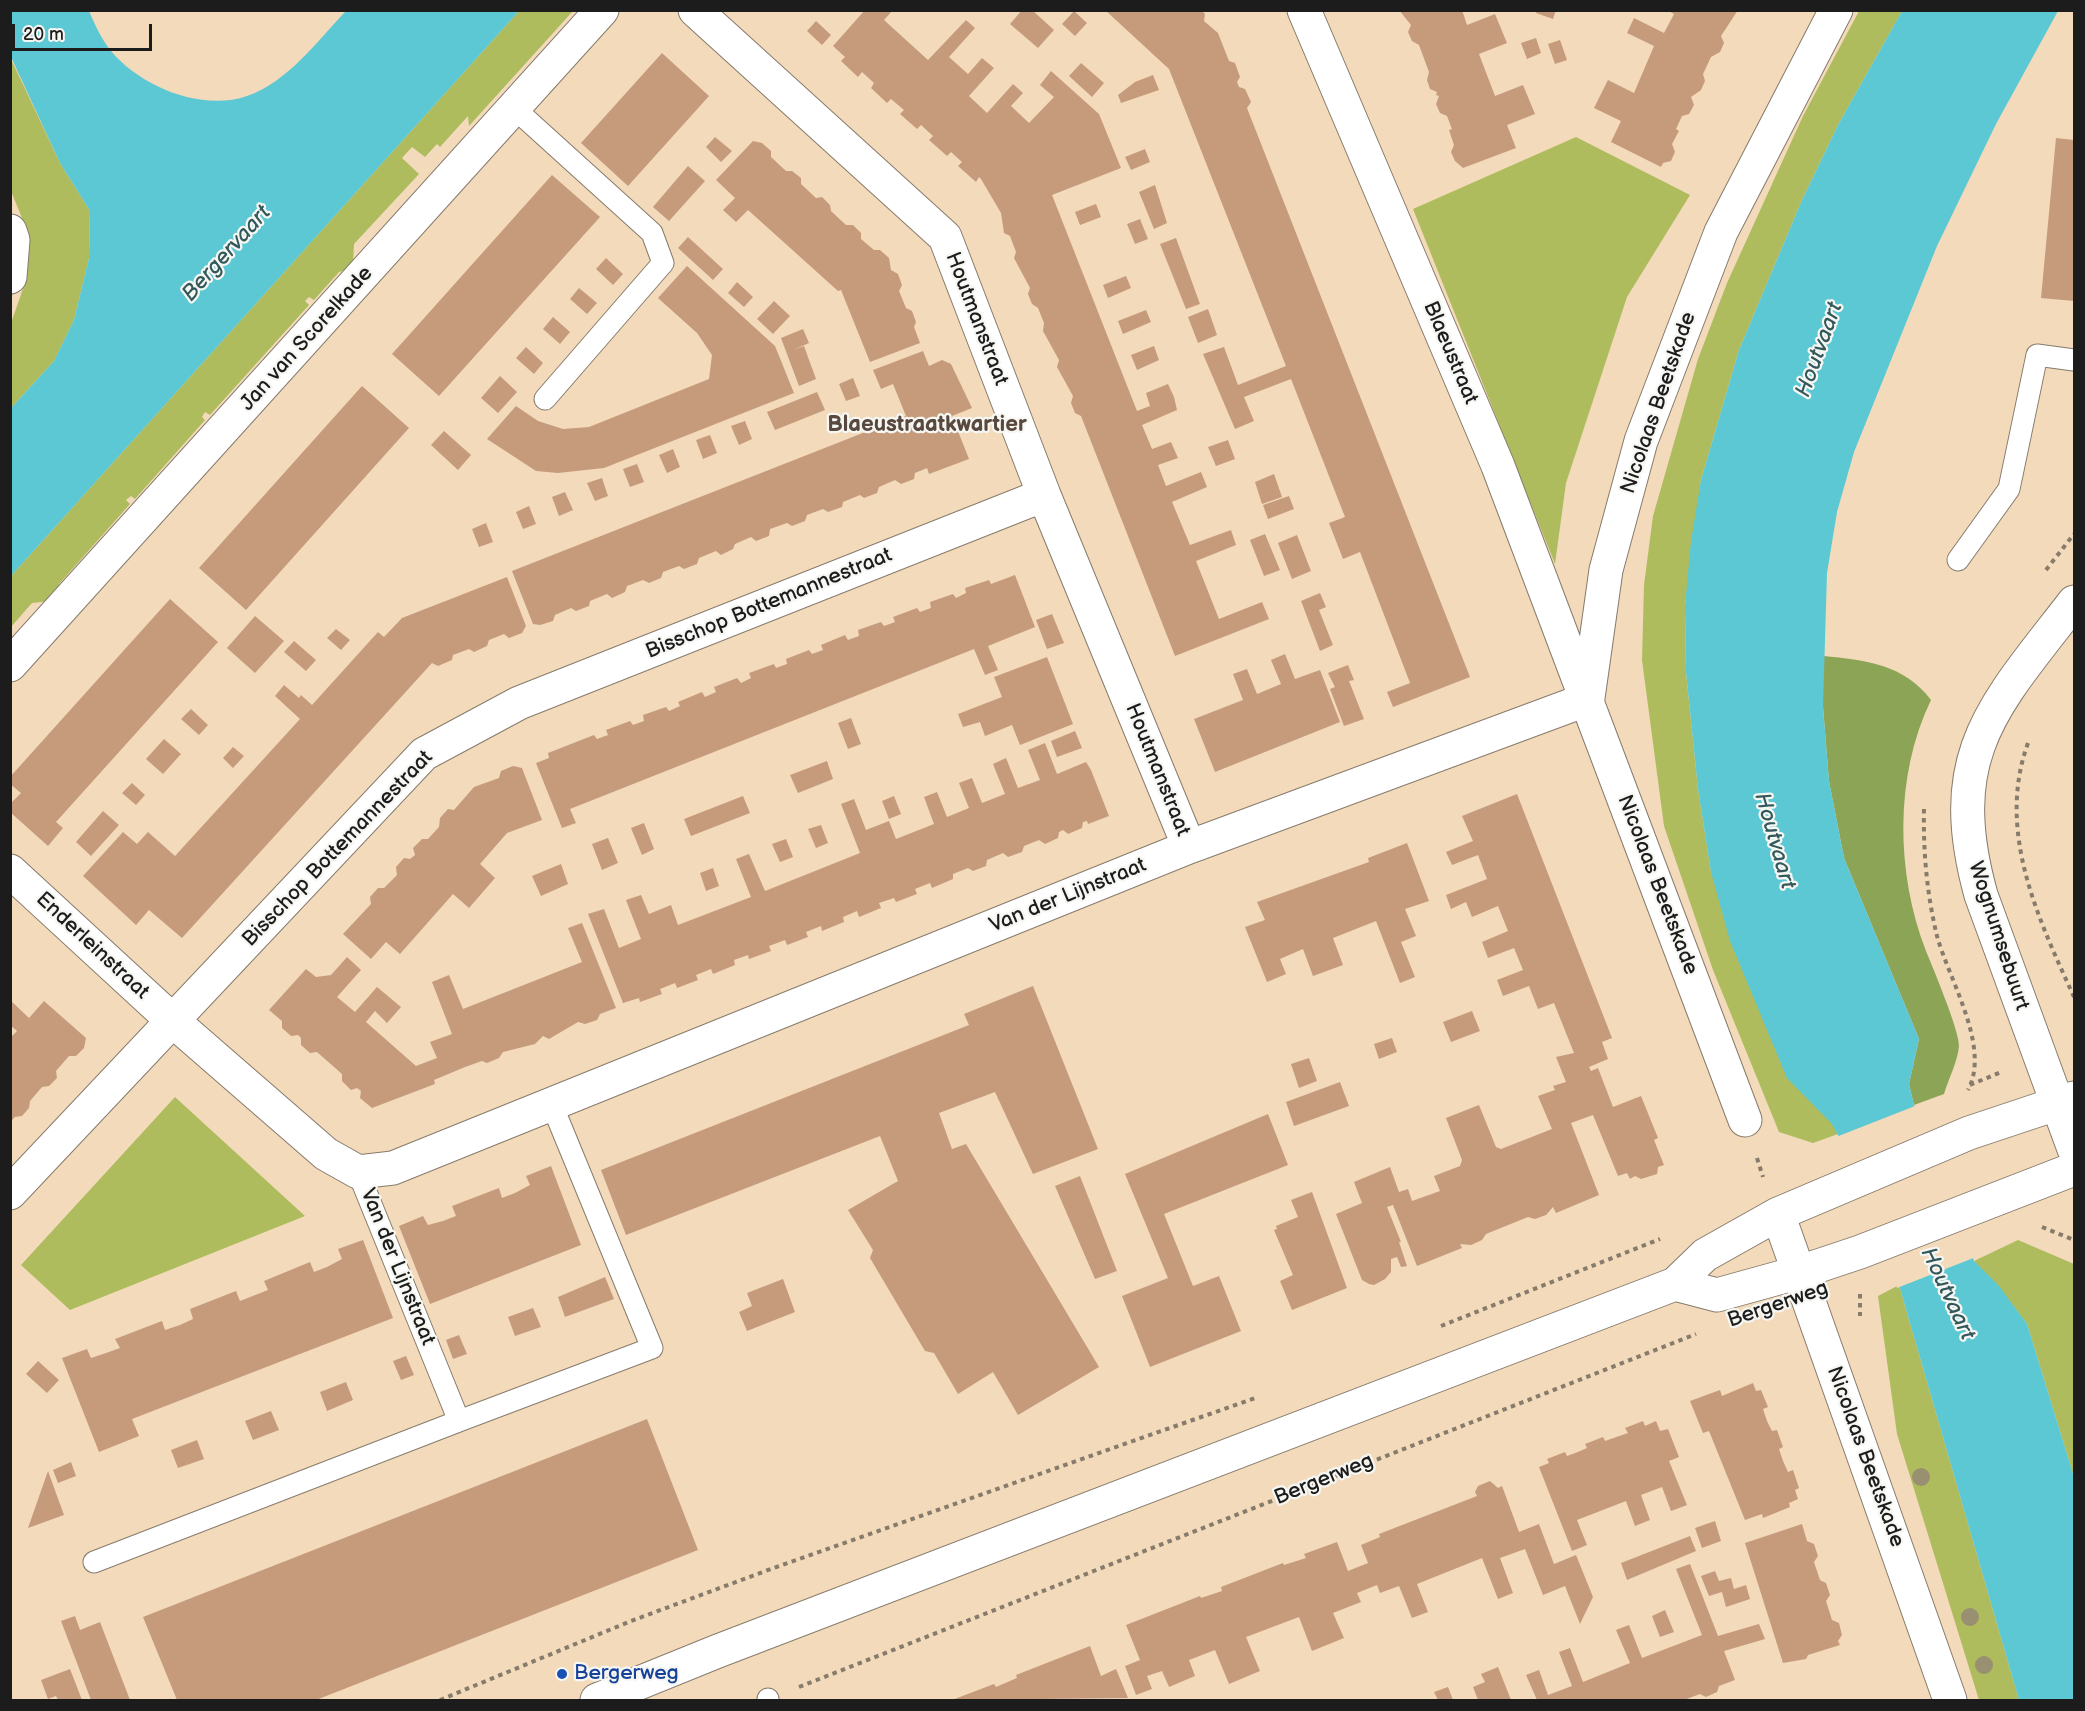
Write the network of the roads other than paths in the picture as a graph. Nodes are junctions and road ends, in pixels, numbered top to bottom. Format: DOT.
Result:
graph roads {
  1 [pos="602,10"];
  2 [pos="695,10"];
  3 [pos="1304,10"];
  4 [pos="1836,10"];
  5 [pos="514,108"];
  6 [pos="10,231"];
  7 [pos="10,277"];
  8 [pos="2074,360"];
  9 [pos="545,399"];
  10 [pos="1044,495"];
  11 [pos="1958,560"];
  12 [pos="2074,602"];
  13 [pos="10,665"];
  14 [pos="1588,699"];
  15 [pos="1189,848"];
  16 [pos="10,871"];
  17 [pos="172,1021"];
  18 [pos="2066,1100"];
  19 [pos="552,1105"];
  20 [pos="1745,1120"];
  21 [pos="2074,1149"];
  22 [pos="2074,1169"];
  23 [pos="358,1172"];
  24 [pos="10,1193"];
  25 [pos="1778,1214"];
  26 [pos="1800,1272"];
  27 [pos="1675,1284"];
  28 [pos="459,1420"];
  29 [pos="94,1562"];
  30 [pos="597,1701"];
  31 [pos="1950,1701"];
  1 -- 5 [label="street, Jan van Scorelkade"];
  2 -- 10 [label="street, Houtmanstraat"];
  3 -- 14 [label="street, Blaeustraat"];
  4 -- 14 [label="street, Nicolaas Beetskade"];
  5 -- 9 [label="lane"];
  5 -- 13 [label="street, Jan van Scorelkade"];
  6 -- 7 [label="street"];
  8 -- 11 [label="lane"];
  10 -- 15 [label="street, Houtmanstraat"];
  10 -- 17 [label="street, Bisschop Bottemannestraat"];
  12 -- 18 [label="street, Wognumsebuurt"];
  14 -- 15 [label="street, Van der Lijnstraat"];
  14 -- 20 [label="street, Nicolaas Beetskade"];
  15 -- 19 [label="street, Van der Lijnstraat"];
  16 -- 17 [label="street, Enderleinstraat"];
  17 -- 23 [label="street, Enderleinstraat"];
  17 -- 24 [label="street, Bisschop Bottemannestraat"];
  18 -- 21 [label="street, Wognumsebuurt"];
  18 -- 25 [label="street"];
  19 -- 23 [label="street, Van der Lijnstraat"];
  19 -- 28 [label="lane"];
  22 -- 26 [label="street, Bergerweg"];
  23 -- 28 [label="lane, Van der Lijnstraat"];
  25 -- 26 [label="street, Nicolaas Beetskade"];
  25 -- 27 [label="street"];
  26 -- 27 [label="street, Bergerweg"];
  26 -- 31 [label="street, Nicolaas Beetskade"];
  27 -- 30 [label="street"];
  28 -- 29 [label="lane"];
}
